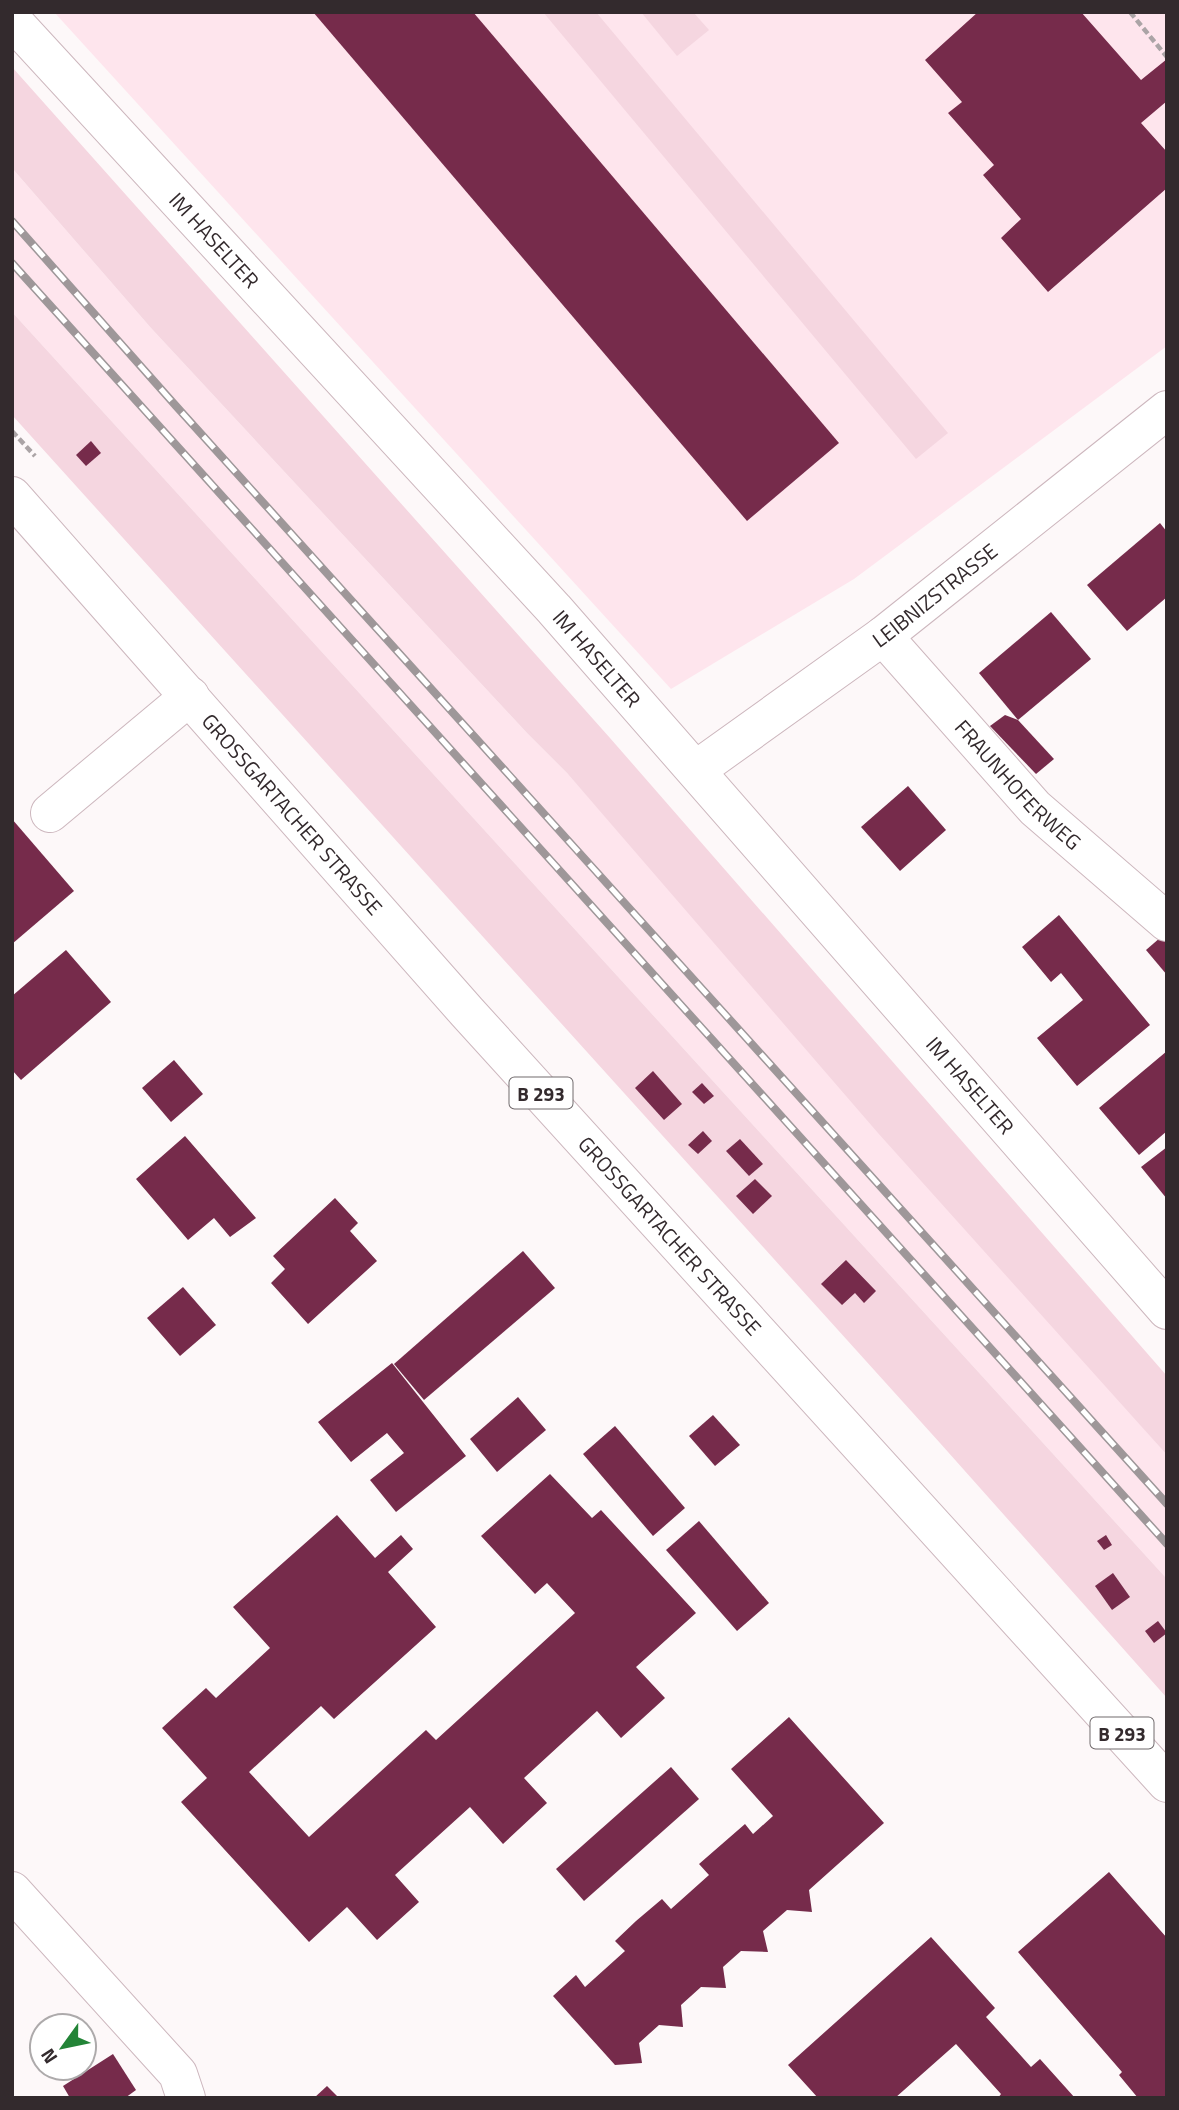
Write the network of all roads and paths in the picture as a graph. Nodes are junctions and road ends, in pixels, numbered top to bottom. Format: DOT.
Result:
graph roads {
  1 [pos="1130,12"];
  2 [pos="12,20"];
  3 [pos="1167,57"];
  4 [pos="1167,410"];
  5 [pos="12,496"];
  6 [pos="883,636"];
  7 [pos="190,696"];
  8 [pos="696,771"];
  9 [pos="50,813"];
  10 [pos="1167,922"];
  11 [pos="1167,1310"];
  12 [pos="1167,1783"];
  13 [pos="12,1891"];
  14 [pos="186,2098"];
  1 -- 3 [label="path"];
  2 -- 8 [label="street, IM HASELTER"];
  4 -- 6 [label="street, LEIBNIZSTRASSE"];
  5 -- 7 [label="street, GROSSGARTACHER STRASSE / B 293"];
  6 -- 8 [label="street, LEIBNIZSTRASSE"];
  6 -- 10 [label="street, FRAUNHOFERWEG"];
  7 -- 9 [label="street"];
  7 -- 12 [label="street, GROSSGARTACHER STRASSE / B 293"];
  8 -- 11 [label="street, IM HASELTER"];
  13 -- 14 [label="street"];
}
